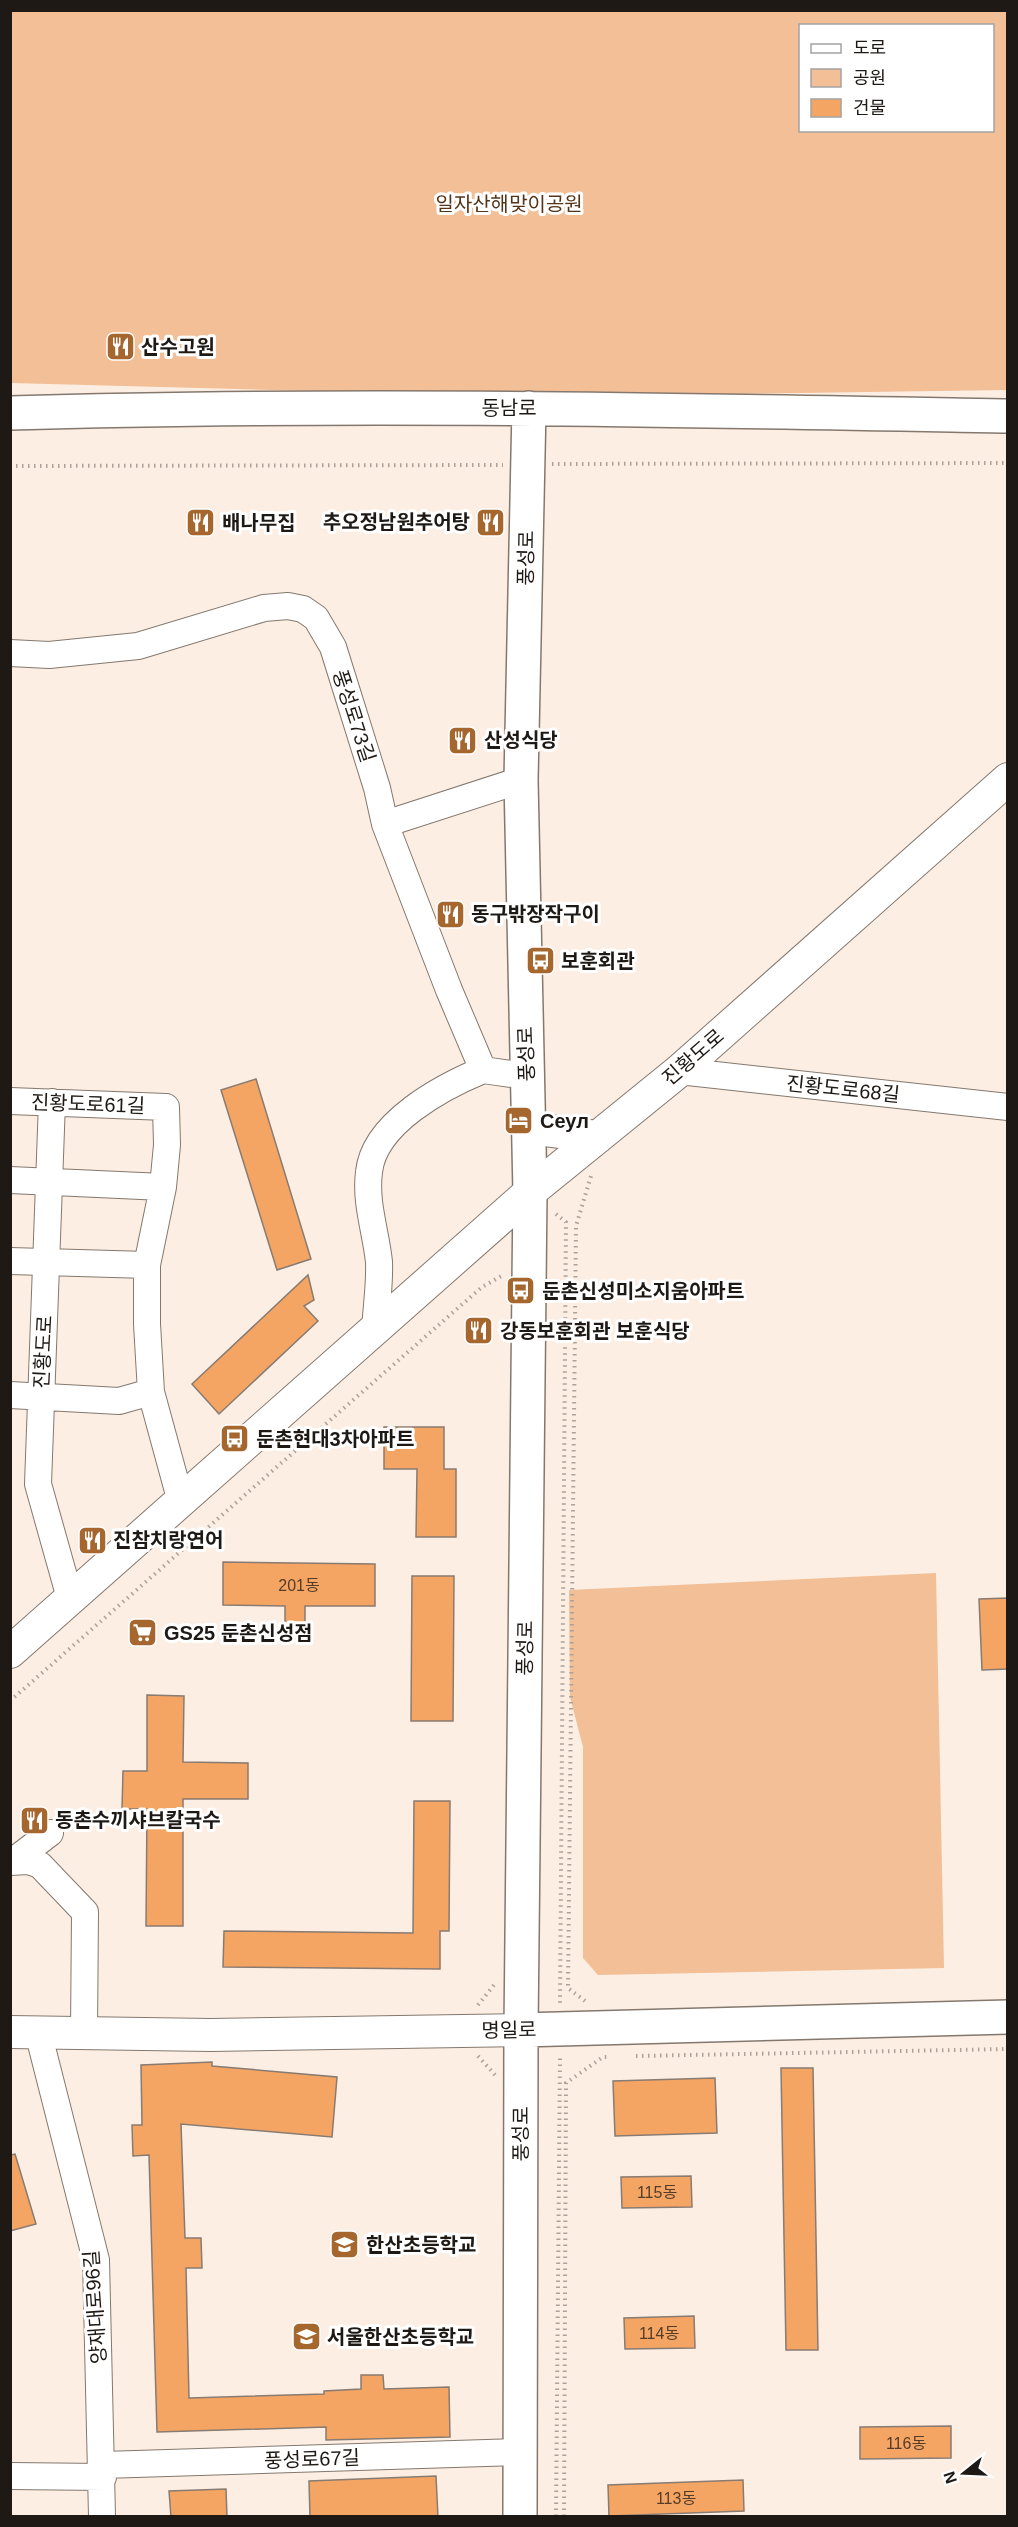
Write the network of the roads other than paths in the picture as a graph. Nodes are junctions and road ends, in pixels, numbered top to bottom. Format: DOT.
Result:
graph roads {
  1 [pos="529,408"];
  2 [pos="10,413"];
  3 [pos="1008,416"];
  4 [pos="10,653"];
  5 [pos="1008,779"];
  6 [pos="521,780"];
  7 [pos="385,824"];
  8 [pos="483,1070"];
  9 [pos="679,1071"];
  10 [pos="526,1076"];
  11 [pos="10,1101"];
  12 [pos="52,1102"];
  13 [pos="1008,1107"];
  14 [pos="528,1128"];
  15 [pos="598,1137"];
  16 [pos="10,1180"];
  17 [pos="50,1181"];
  18 [pos="163,1187"];
  19 [pos="530,1192"];
  20 [pos="10,1261"];
  21 [pos="47,1263"];
  22 [pos="147,1265"];
  23 [pos="375,1331"];
  24 [pos="151,1392"];
  25 [pos="10,1395"];
  26 [pos="41,1397"];
  27 [pos="181,1502"];
  28 [pos="70,1598"];
  29 [pos="10,1652"];
  30 [pos="50,1833"];
  31 [pos="11,1862"];
  32 [pos="1008,2018"];
  33 [pos="521,2030"];
  34 [pos="24,2032"];
  35 [pos="84,2032"];
  36 [pos="521,2452"];
  37 [pos="103,2471"];
  38 [pos="10,2476"];
  39 [pos="102,2517"];
  40 [pos="520,2517"];
  1 -- 2 [label="main road, 동남로"];
  1 -- 3 [label="main road, 동남로"];
  1 -- 6 [label="main road, 풍성로"];
  4 -- 7 [label="street, 풍성로73길"];
  5 -- 9 [label="street, 진황도로"];
  6 -- 7 [label="street"];
  6 -- 10 [label="main road, 풍성로"];
  7 -- 8 [label="street, 풍성로73길"];
  8 -- 10 [label="street"];
  8 -- 23 [label="street"];
  9 -- 13 [label="street, 진황도로68길"];
  9 -- 15 [label="street, 진황도로"];
  10 -- 14 [label="main road, 풍성로"];
  11 -- 12 [label="street, 진황도로61길"];
  12 -- 17 [label="street, 진황도로"];
  12 -- 18 [label="street, 진황도로61길"];
  14 -- 15 [label="street"];
  14 -- 19 [label="main road, 풍성로"];
  15 -- 19 [label="street, 진황도로"];
  16 -- 17 [label="street"];
  17 -- 18 [label="street"];
  17 -- 21 [label="street, 진황도로"];
  18 -- 22 [label="street"];
  19 -- 23 [label="street, 진황도로"];
  19 -- 33 [label="main road, 풍성로"];
  20 -- 21 [label="street"];
  21 -- 22 [label="street"];
  21 -- 26 [label="street, 진황도로"];
  22 -- 24 [label="street"];
  23 -- 27 [label="street, 진황도로"];
  24 -- 26 [label="street"];
  24 -- 27 [label="street"];
  25 -- 26 [label="street"];
  26 -- 28 [label="street, 진황도로"];
  27 -- 28 [label="street, 진황도로"];
  28 -- 29 [label="street, 진황도로"];
  30 -- 31 [label="street"];
  31 -- 35 [label="street"];
  32 -- 33 [label="main road, 명일로"];
  33 -- 35 [label="street, 명일로"];
  33 -- 36 [label="main road, 풍성로"];
  34 -- 35 [label="street, 명일로"];
  34 -- 37 [label="street, 양재대로96길"];
  36 -- 37 [label="street, 풍성로67길"];
  36 -- 40 [label="main road, 풍성로"];
  37 -- 38 [label="street, 풍성로67길"];
  37 -- 39 [label="street, 양재대로96길"];
}
